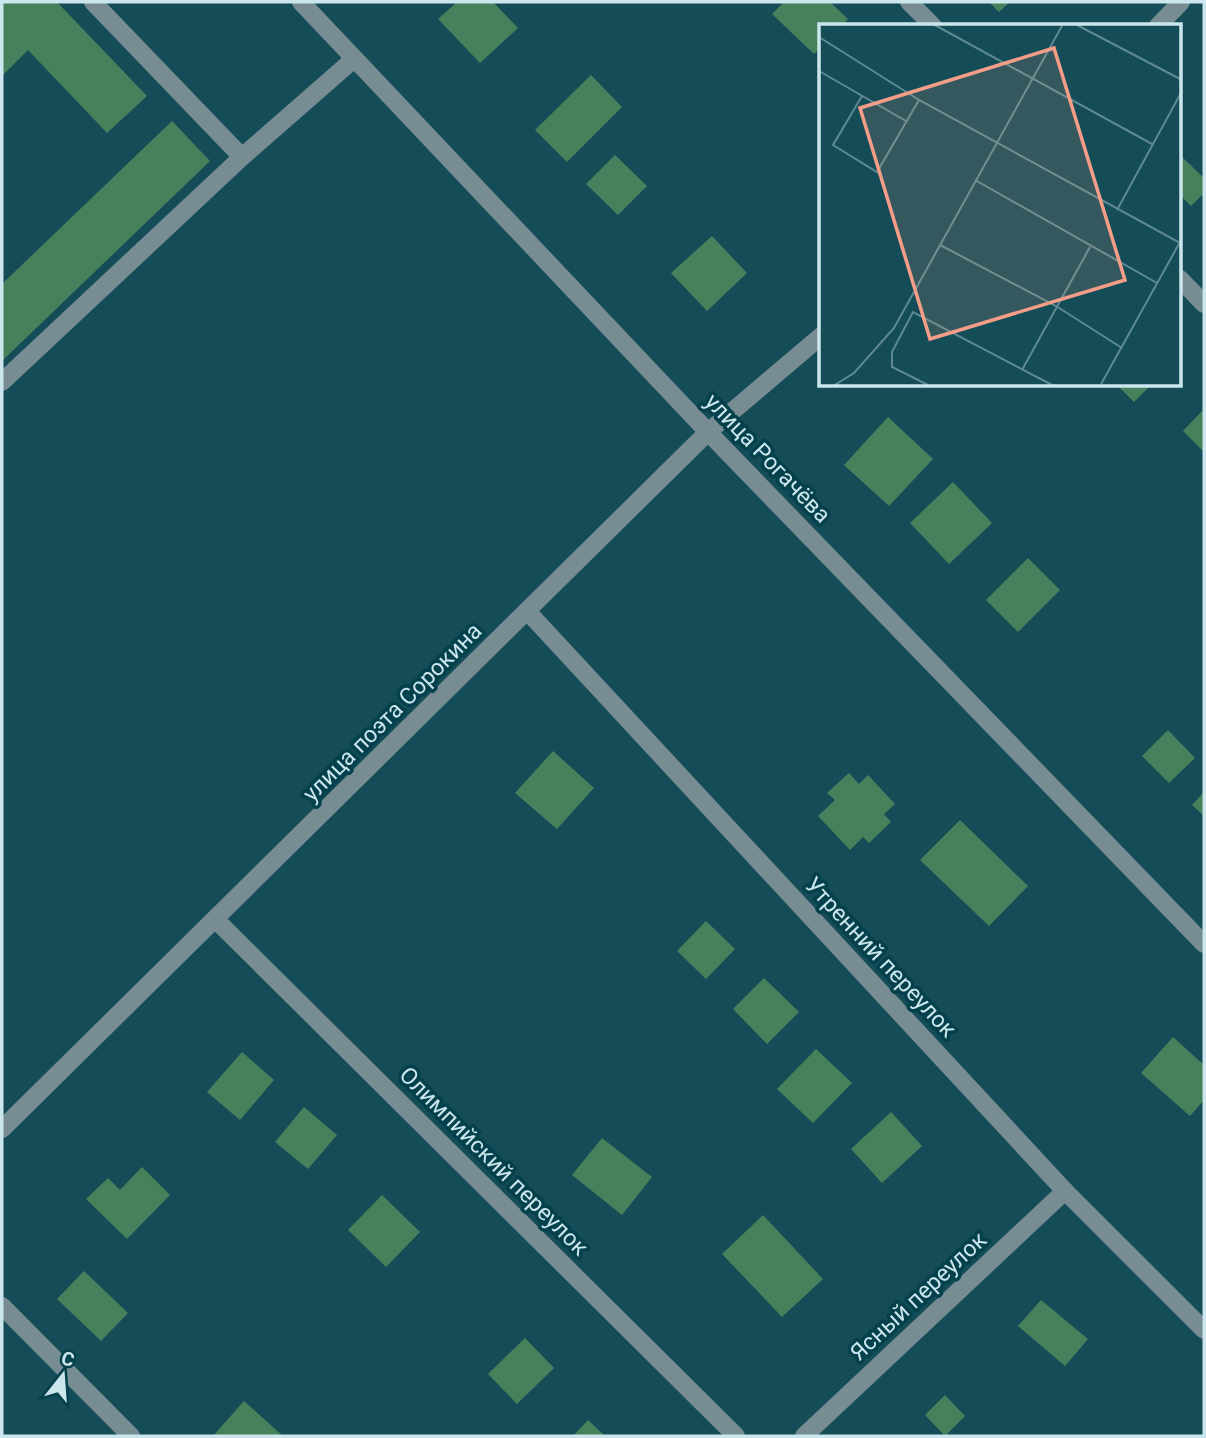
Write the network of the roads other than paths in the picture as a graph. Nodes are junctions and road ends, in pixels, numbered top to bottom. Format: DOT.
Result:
graph roads {
  1 [pos="93,2"];
  2 [pos="301,2"];
  3 [pos="909,2"];
  4 [pos="1181,2"];
  5 [pos="931,24"];
  6 [pos="1160,24"];
  7 [pos="354,59"];
  8 [pos="242,157"];
  9 [pos="1182,281"];
  10 [pos="1204,304"];
  11 [pos="819,338"];
  12 [pos="2,382"];
  13 [pos="708,432"];
  14 [pos="528,612"];
  15 [pos="216,920"];
  16 [pos="1204,944"];
  17 [pos="2,1129"];
  18 [pos="1065,1191"];
  19 [pos="2,1306"];
  20 [pos="1204,1330"];
  21 [pos="131,1436"];
  22 [pos="736,1436"];
  23 [pos="804,1436"];
  1 -- 8 [label="street"];
  2 -- 7 [label="street, улица Рогачёва"];
  3 -- 5 [label="street"];
  4 -- 6 [label="street"];
  7 -- 8 [label="street"];
  7 -- 13 [label="street, улица Рогачёва"];
  8 -- 12 [label="street"];
  9 -- 10 [label="street"];
  11 -- 13 [label="street, улица поэта Сорокина"];
  13 -- 14 [label="street, улица поэта Сорокина"];
  13 -- 16 [label="street, улица Рогачёва"];
  14 -- 15 [label="street, улица поэта Сорокина"];
  14 -- 18 [label="street, Утренний переулок"];
  15 -- 17 [label="street, улица поэта Сорокина"];
  15 -- 22 [label="street, Олимпийский переулок"];
  18 -- 20 [label="street, Утренний переулок"];
  18 -- 23 [label="street, Ясный переулок"];
  19 -- 21 [label="street"];
}
